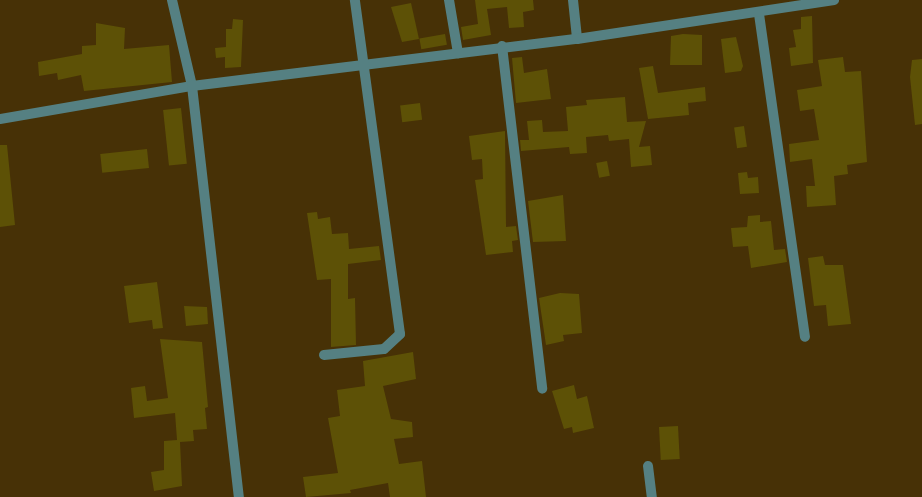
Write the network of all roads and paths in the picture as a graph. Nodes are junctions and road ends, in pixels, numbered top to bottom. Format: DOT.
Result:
graph roads {
  1 [pos="172,0"];
  2 [pos="356,0"];
  3 [pos="449,0"];
  4 [pos="573,0"];
  5 [pos="834,0"];
  6 [pos="759,14"];
  7 [pos="577,39"];
  8 [pos="502,46"];
  9 [pos="458,53"];
  10 [pos="363,65"];
  11 [pos="192,86"];
  12 [pos="0,119"];
  13 [pos="805,337"];
  14 [pos="324,355"];
  15 [pos="542,389"];
  16 [pos="648,466"];
  17 [pos="239,497"];
  18 [pos="652,497"];
  1 -- 11 [label="street"];
  2 -- 10 [label="street"];
  3 -- 9 [label="street"];
  4 -- 7 [label="street"];
  5 -- 6 [label="street"];
  6 -- 7 [label="street"];
  6 -- 13 [label="street"];
  7 -- 8 [label="street"];
  8 -- 9 [label="street"];
  8 -- 15 [label="street"];
  9 -- 10 [label="street"];
  10 -- 11 [label="street"];
  10 -- 14 [label="street"];
  11 -- 12 [label="street"];
  11 -- 17 [label="street"];
  16 -- 18 [label="street"];
}
